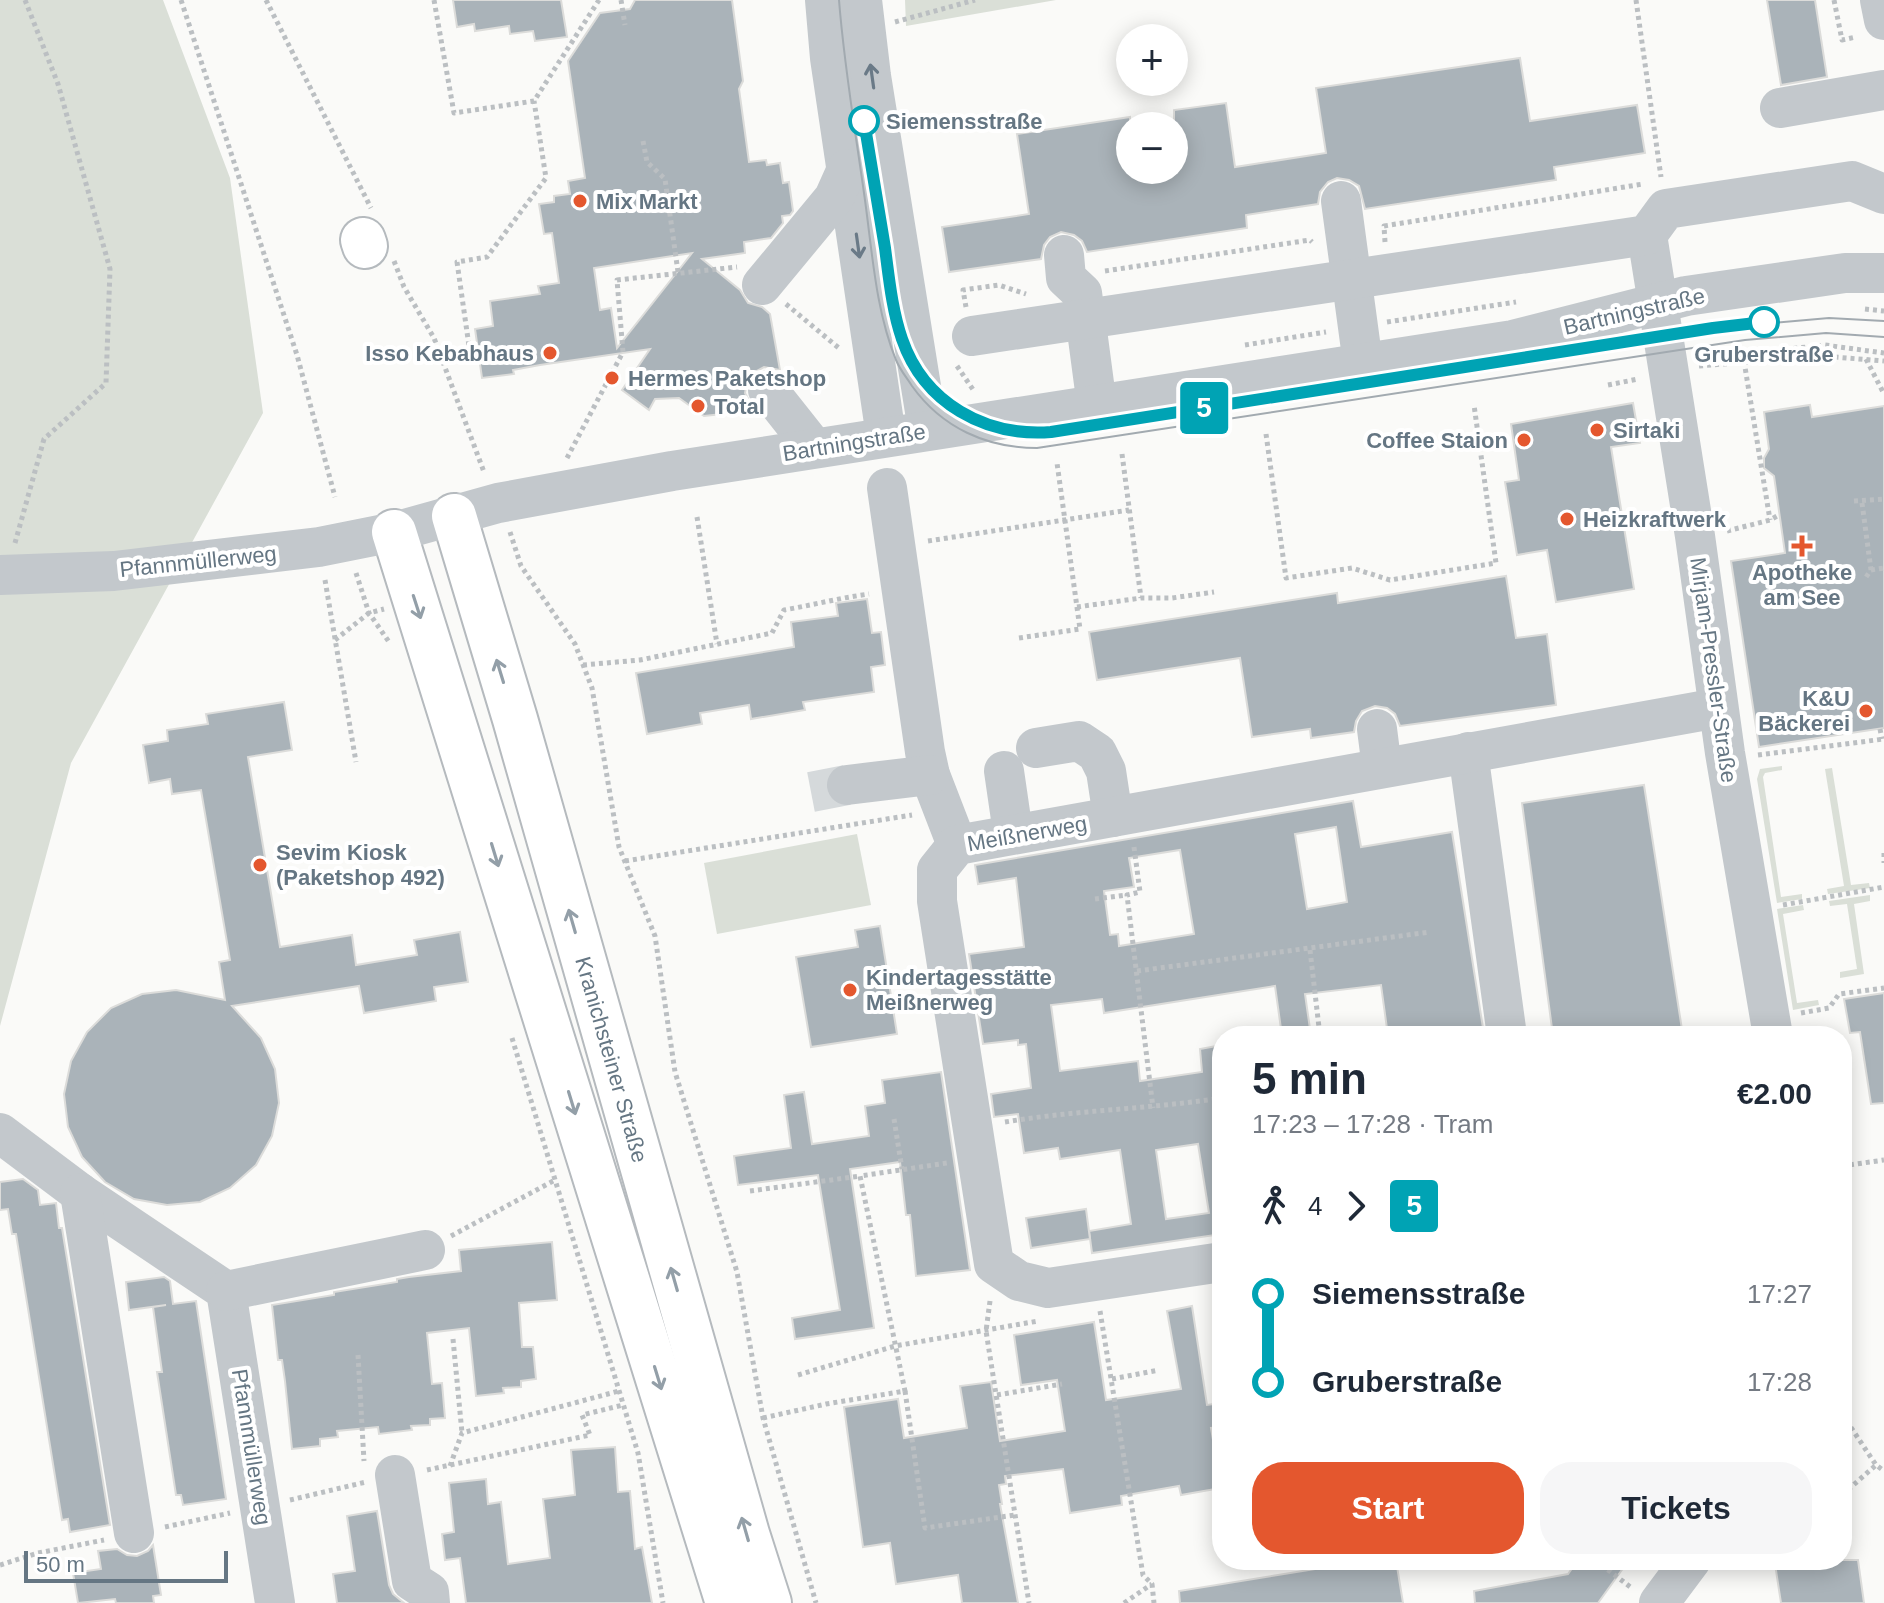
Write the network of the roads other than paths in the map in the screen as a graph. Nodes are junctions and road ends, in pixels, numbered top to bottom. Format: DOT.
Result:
graph roads {
  1 [pos="825,0"];
  2 [pos="862,0"];
  3 [pos="1880,0"];
  4 [pos="1884,20"];
  5 [pos="1884,90"];
  6 [pos="1780,108"];
  7 [pos="847,169"];
  8 [pos="1884,194"];
  9 [pos="1341,201"];
  10 [pos="1658,208"];
  11 [pos="1064,255"];
  12 [pos="1349,266"];
  13 [pos="1884,273"];
  14 [pos="755,280"];
  15 [pos="1660,303"];
  16 [pos="1079,311"];
  17 [pos="972,336"];
  18 [pos="1360,346"];
  19 [pos="768,390"];
  20 [pos="1090,407"];
  21 [pos="928,430"];
  22 [pos="886,436"];
  23 [pos="814,448"];
  24 [pos="887,488"];
  25 [pos="454,516"];
  26 [pos="394,532"];
  27 [pos="3,574"];
  28 [pos="1718,708"];
  29 [pos="1036,748"];
  30 [pos="1468,752"];
  31 [pos="1004,771"];
  32 [pos="847,785"];
  33 [pos="943,810"];
  34 [pos="1121,816"];
  35 [pos="1013,833"];
  36 [pos="1781,1025"];
  37 [pos="1506,1026"];
  38 [pos="0,1133"];
  39 [pos="80,1193"];
  40 [pos="425,1250"];
  41 [pos="1212,1265"];
  42 [pos="226,1291"];
  43 [pos="380,1479"];
  44 [pos="134,1533"];
  45 [pos="1679,1570"];
  46 [pos="1647,1596"];
  47 [pos="275,1603"];
  48 [pos="430,1603"];
  49 [pos="728,1603"];
  50 [pos="769,1603"];
  1 -- 7 [label="street"];
  21 -- 2 [label="street, one-way"];
  3 -- 4 [label="street"];
  5 -- 6 [label="street"];
  7 -- 14 [label="street"];
  7 -- 22 [label="street, one-way"];
  8 -- 10 [label="street"];
  9 -- 12 [label="street"];
  10 -- 12 [label="street"];
  10 -- 15 [label="street, Mirjam-Pressler-Straße"];
  11 -- 16 [label="street"];
  12 -- 16 [label="street"];
  12 -- 18 [label="street"];
  13 -- 15 [label="street, Bartningstraße"];
  15 -- 18 [label="street, Bartningstraße"];
  15 -- 28 [label="street, Mirjam-Pressler-Straße"];
  16 -- 17 [label="street"];
  16 -- 20 [label="street"];
  18 -- 20 [label="street, Bartningstraße"];
  19 -- 23 [label="street"];
  20 -- 21 [label="street, Bartningstraße"];
  21 -- 22 [label="street, Bartningstraße"];
  22 -- 23 [label="street, Bartningstraße"];
  23 -- 25 [label="street, Bartningstraße"];
  24 -- 33 [label="street"];
  25 -- 26 [label="street, Bartningstraße"];
  50 -- 25 [label="main road, Kranichsteiner Straße, one-way"];
  26 -- 27 [label="street, Pfannmüllerweg"];
  26 -- 49 [label="main road, one-way"];
  28 -- 30 [label="street, Meißnerweg"];
  28 -- 36 [label="street, Mirjam-Pressler-Straße"];
  29 -- 34 [label="street"];
  30 -- 34 [label="street, Meißnerweg"];
  30 -- 37 [label="street"];
  31 -- 35 [label="street"];
  32 -- 33 [label="street"];
  33 -- 35 [label="street, Meißnerweg"];
  33 -- 41 [label="street, Meißnerweg"];
  34 -- 35 [label="street, Meißnerweg"];
  38 -- 39 [label="street"];
  39 -- 42 [label="street"];
  39 -- 44 [label="street"];
  40 -- 42 [label="street"];
  42 -- 47 [label="street, Pfannmüllerweg"];
  43 -- 48 [label="street"];
  45 -- 46 [label="street"];
}
